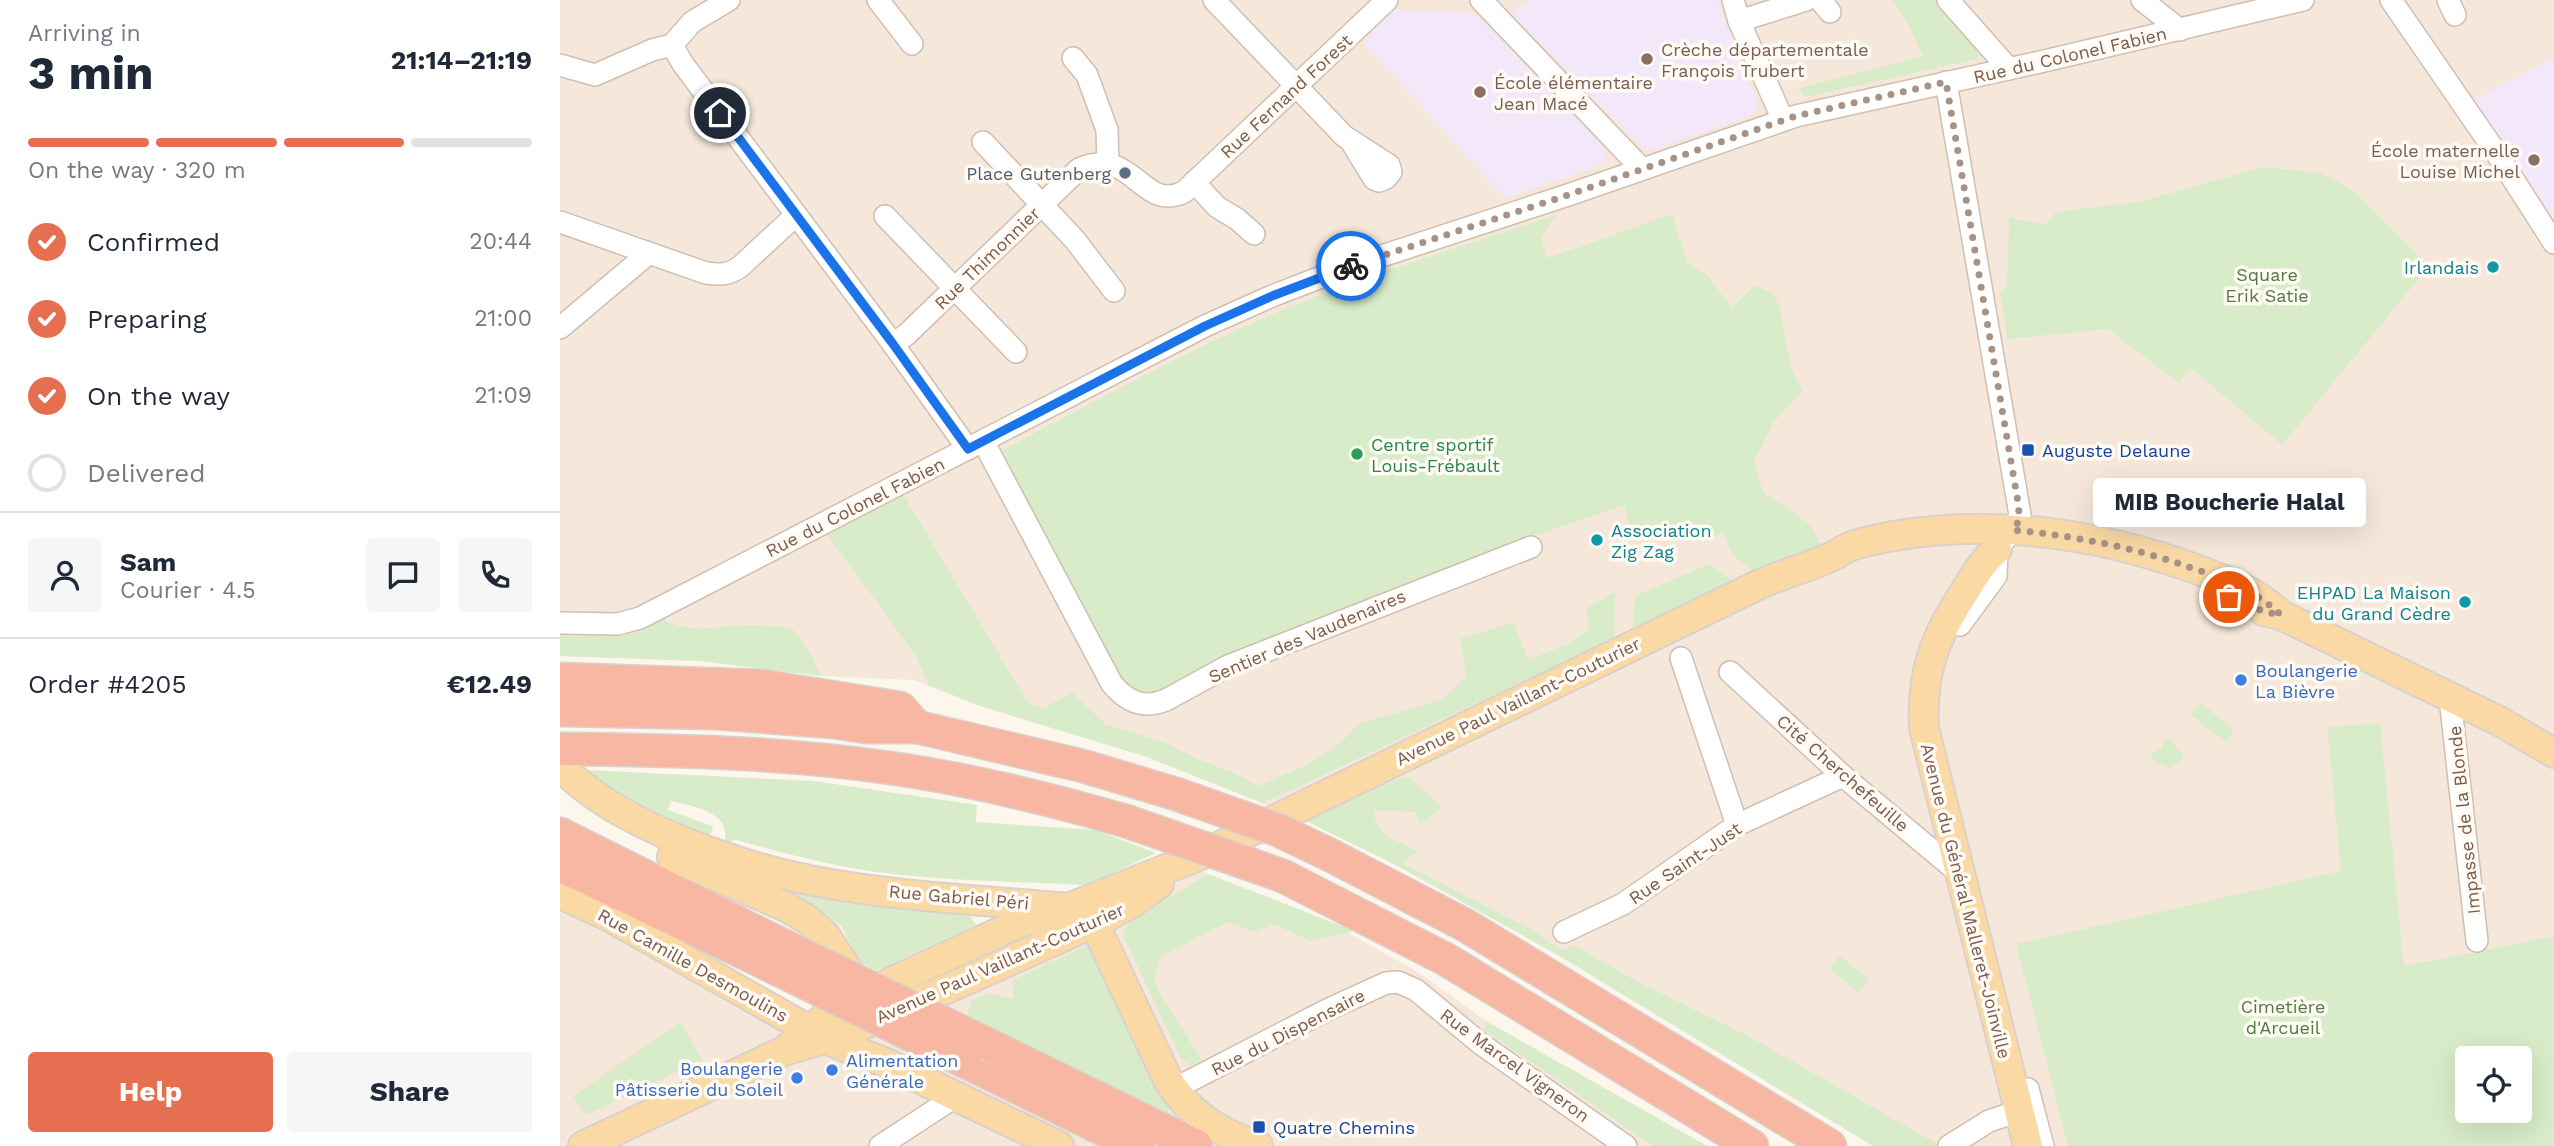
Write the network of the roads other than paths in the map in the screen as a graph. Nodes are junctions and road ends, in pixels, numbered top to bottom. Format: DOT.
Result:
graph roads {
  1 [pos="729,0"];
  2 [pos="878,0"];
  3 [pos="1387,0"];
  4 [pos="1482,0"];
  5 [pos="1733,0"];
  6 [pos="1806,0"];
  7 [pos="1948,0"];
  8 [pos="2142,0"];
  9 [pos="2303,0"];
  10 [pos="2391,0"];
  11 [pos="1218,2"];
  12 [pos="1739,20"];
  13 [pos="2180,30"];
  14 [pos="912,44"];
  15 [pos="672,45"];
  16 [pos="1073,58"];
  17 [pos="560,65"];
  18 [pos="2009,69"];
  19 [pos="1946,82"];
  20 [pos="1296,87"];
  21 [pos="1783,120"];
  22 [pos="983,142"];
  23 [pos="1352,143"];
  24 [pos="1108,164"];
  25 [pos="1642,169"];
  26 [pos="1189,187"];
  27 [pos="1042,205"];
  28 [pos="796,215"];
  29 [pos="885,216"];
  30 [pos="560,222"];
  31 [pos="1254,234"];
  32 [pos="2554,243"];
  33 [pos="649,253"];
  34 [pos="955,289"];
  35 [pos="1114,291"];
  36 [pos="560,328"];
  37 [pos="893,344"];
  38 [pos="1016,352"];
  39 [pos="975,445"];
  40 [pos="2005,539"];
  41 [pos="1531,547"];
  42 [pos="560,623"];
  43 [pos="1681,658"];
  44 [pos="1730,672"];
  45 [pos="560,678"];
  46 [pos="2450,698"];
  47 [pos="560,710"];
  48 [pos="2499,721"];
  49 [pos="917,727"];
  50 [pos="2554,740"];
  51 [pos="2554,753"];
  52 [pos="563,755"];
  53 [pos="1843,776"];
  54 [pos="560,794"];
  55 [pos="1737,825"];
  56 [pos="560,834"];
  57 [pos="1206,853"];
  58 [pos="560,865"];
  59 [pos="1958,872"];
  60 [pos="560,894"];
  61 [pos="993,901"];
  62 [pos="1068,908"];
  63 [pos="1019,923"];
  64 [pos="1094,923"];
  65 [pos="1564,932"];
  66 [pos="826,936"];
  67 [pos="2477,941"];
  68 [pos="765,950"];
  69 [pos="978,975"];
  70 [pos="1404,984"];
  71 [pos="868,1009"];
  72 [pos="810,1031"];
  73 [pos="891,1065"];
  74 [pos="1174,1089"];
  75 [pos="956,1097"];
  76 [pos="2019,1111"];
  77 [pos="1052,1145"];
  78 [pos="583,1146"];
  79 [pos="880,1146"];
  80 [pos="1137,1146"];
  81 [pos="1196,1146"];
  82 [pos="1258,1146"];
  83 [pos="1626,1146"];
  84 [pos="1752,1146"];
  85 [pos="1830,1146"];
  86 [pos="1949,1146"];
  87 [pos="2028,1146"];
  88 [pos="2043,1146"];
  1 -- 15 [label="street"];
  2 -- 14 [label="street"];
  3 -- 20 [label="street, Rue Fernand Forest"];
  4 -- 25 [label="street"];
  5 -- 12 [label="street"];
  6 -- 12 [label="street"];
  7 -- 18 [label="street"];
  8 -- 13 [label="street"];
  9 -- 13 [label="street, Rue du Colonel Fabien"];
  10 -- 32 [label="street"];
  11 -- 20 [label="street"];
  12 -- 21 [label="street"];
  13 -- 18 [label="street, Rue du Colonel Fabien"];
  15 -- 17 [label="street"];
  15 -- 28 [label="street, Sentier des Vaudenaires"];
  16 -- 24 [label="street"];
  18 -- 19 [label="street, Rue du Colonel Fabien"];
  19 -- 21 [label="street, Rue du Colonel Fabien"];
  19 -- 40 [label="street"];
  20 -- 23 [label="street"];
  20 -- 26 [label="street, Rue Fernand Forest"];
  21 -- 25 [label="street, Rue du Colonel Fabien"];
  22 -- 27 [label="street"];
  24 -- 26 [label="street"];
  24 -- 27 [label="street, Rue Thimonnier"];
  25 -- 39 [label="street, Rue du Colonel Fabien"];
  26 -- 31 [label="street"];
  27 -- 34 [label="street, Rue Thimonnier"];
  27 -- 35 [label="street"];
  28 -- 33 [label="street"];
  28 -- 37 [label="street, Sentier des Vaudenaires"];
  29 -- 34 [label="street"];
  30 -- 33 [label="street"];
  33 -- 36 [label="street"];
  34 -- 37 [label="street, Rue Thimonnier"];
  34 -- 38 [label="street"];
  37 -- 39 [label="street, Sentier des Vaudenaires"];
  39 -- 41 [label="street, Sentier des Vaudenaires"];
  39 -- 42 [label="street, Rue du Colonel Fabien"];
  40 -- 46 [label="main road, Avenue Paul Vaillant-Couturier"];
  40 -- 57 [label="main road, Avenue Paul Vaillant-Couturier"];
  40 -- 59 [label="main road, Avenue du Général Malleret-Joinville"];
  40 -- 88 [label="street, Avenue du Général Malleret-Joinville"];
  43 -- 55 [label="street"];
  44 -- 53 [label="street, Cité Cherchefeuille"];
  45 -- 49 [label="highway"];
  46 -- 48 [label="main road, Avenue Paul Vaillant-Couturier"];
  46 -- 67 [label="street, Impasse de la Blonde"];
  47 -- 49 [label="highway"];
  48 -- 50 [label="main road, Avenue Paul Vaillant-Couturier"];
  48 -- 51 [label="main road, Avenue Paul Vaillant-Couturier"];
  49 -- 85 [label="highway, bridge"];
  52 -- 61 [label="main road, Rue Gabriel Péri"];
  52 -- 84 [label="highway, bridge"];
  53 -- 55 [label="street, Rue Saint-Just"];
  53 -- 59 [label="street, Cité Cherchefeuille"];
  54 -- 66 [label="main road"];
  55 -- 65 [label="street, Rue Saint-Just"];
  56 -- 68 [label="highway"];
  57 -- 62 [label="main road, Avenue Paul Vaillant-Couturier"];
  57 -- 64 [label="main road, Avenue Paul Vaillant-Couturier"];
  58 -- 68 [label="highway"];
  59 -- 76 [label="main road, Avenue du Général Malleret-Joinville"];
  60 -- 72 [label="main road, Rue Camille Desmoulins"];
  61 -- 62 [label="main road, Rue Gabriel Péri"];
  61 -- 63 [label="main road"];
  62 -- 63 [label="main road, Avenue Paul Vaillant-Couturier"];
  62 -- 64 [label="main road, Rue Gabriel Péri"];
  63 -- 69 [label="main road"];
  63 -- 71 [label="main road, Avenue Paul Vaillant-Couturier"];
  64 -- 69 [label="main road, Avenue Paul Vaillant-Couturier"];
  64 -- 74 [label="main road"];
  66 -- 71 [label="main road"];
  66 -- 72 [label="main road"];
  68 -- 80 [label="highway, bridge"];
  68 -- 81 [label="highway, bridge"];
  69 -- 71 [label="main road, Avenue Paul Vaillant-Couturier"];
  70 -- 74 [label="street, Rue du Dispensaire"];
  70 -- 83 [label="street, Rue Marcel Vigneron"];
  71 -- 72 [label="main road, Avenue Paul Vaillant-Couturier"];
  71 -- 73 [label="main road"];
  72 -- 73 [label="main road"];
  72 -- 78 [label="main road, Avenue Paul Vaillant-Couturier"];
  73 -- 75 [label="main road"];
  74 -- 82 [label="main road"];
  75 -- 77 [label="main road"];
  75 -- 79 [label="street"];
  76 -- 86 [label="street"];
  76 -- 87 [label="main road, Avenue du Général Malleret-Joinville"];
}
